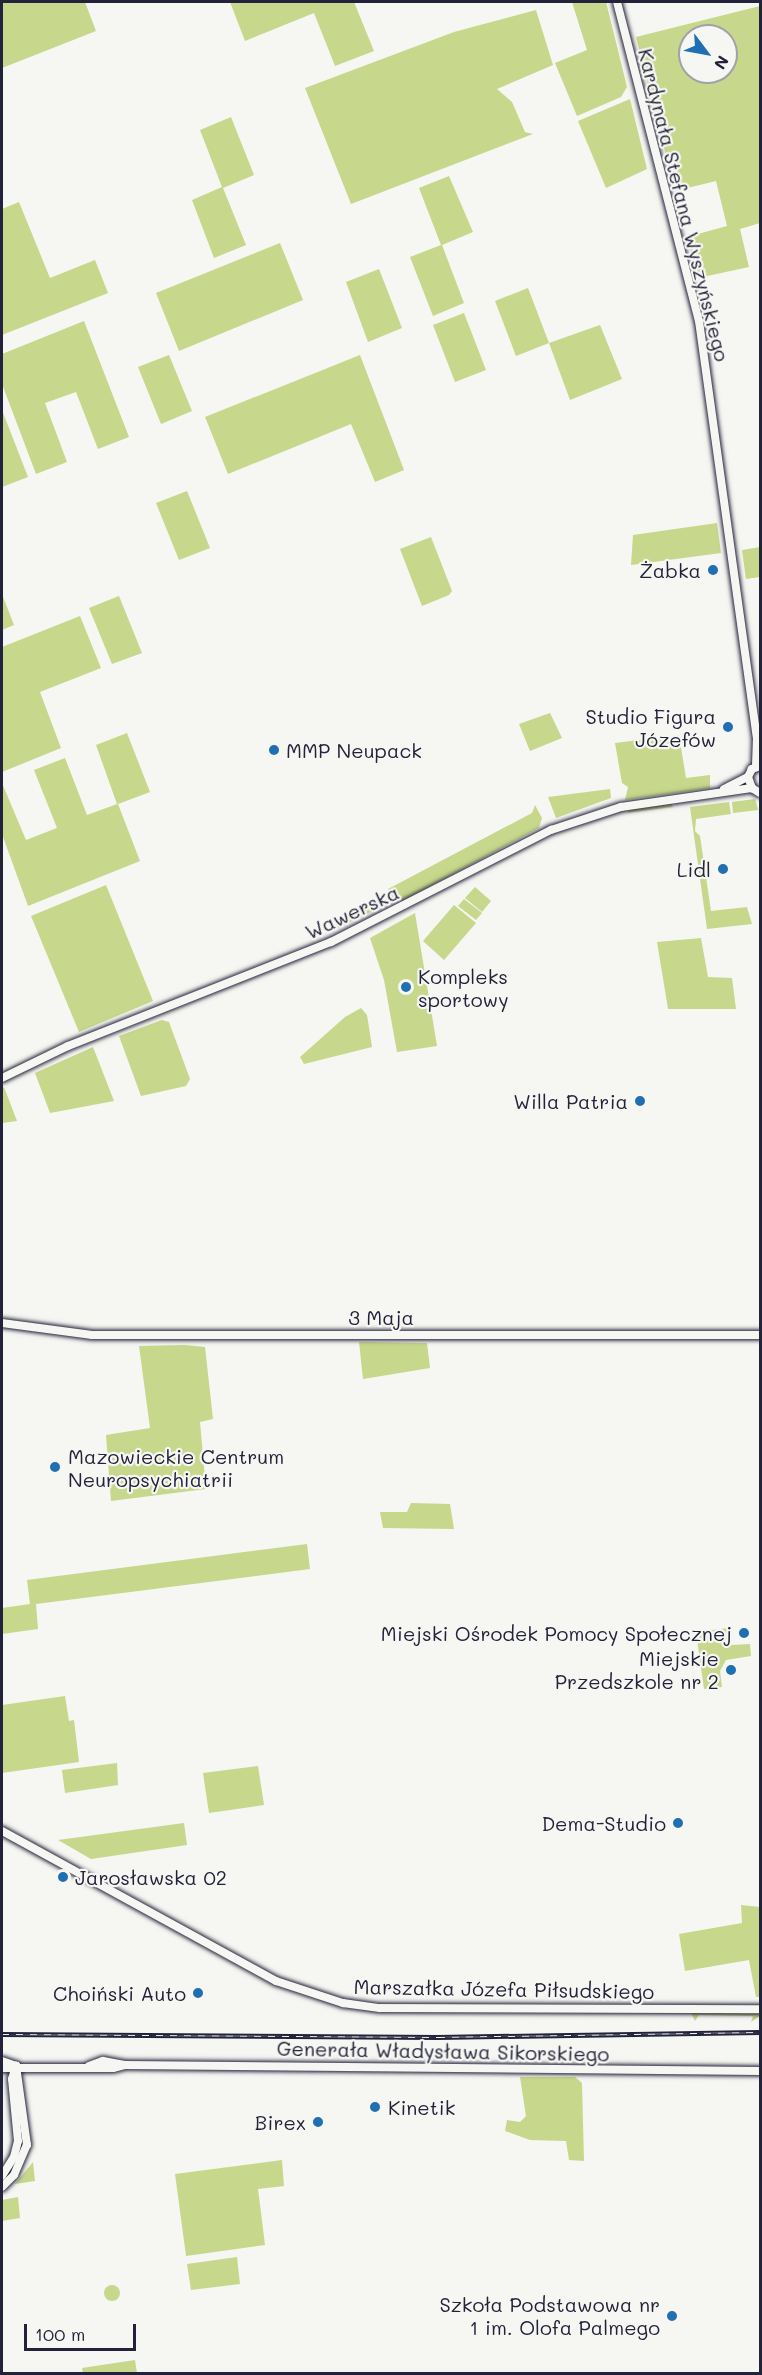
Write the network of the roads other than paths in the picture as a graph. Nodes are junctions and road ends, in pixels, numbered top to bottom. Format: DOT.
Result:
graph roads {
  1 [pos="617,2"];
  2 [pos="757,737"];
  3 [pos="760,747"];
  4 [pos="758,766"];
  5 [pos="748,777"];
  6 [pos="752,788"];
  7 [pos="718,792"];
  8 [pos="760,793"];
  9 [pos="2,1078"];
  10 [pos="2,1323"];
  11 [pos="760,1335"];
  12 [pos="2,1831"];
  13 [pos="760,2009"];
  14 [pos="2,2061"];
  15 [pos="16,2066"];
  16 [pos="2,2068"];
  17 [pos="760,2071"];
  18 [pos="2,2176"];
  19 [pos="2,2187"];
  1 -- 2 [label="main road, Kardynała Stefana Wyszyńskiego"];
  2 -- 3 [label="main road, Kardynała Stefana Wyszyńskiego"];
  2 -- 4 [label="main road, Kardynała Stefana Wyszyńskiego"];
  4 -- 5 [label="main road"];
  5 -- 6 [label="main road"];
  5 -- 7 [label="main road, Wawerska"];
  6 -- 7 [label="main road, Wawerska"];
  6 -- 8 [label="main road"];
  7 -- 9 [label="main road, Wawerska"];
  10 -- 11 [label="main road, 3 Maja"];
  12 -- 13 [label="main road, Marszałka Józefa Piłsudskiego"];
  14 -- 15 [label="main road"];
  15 -- 16 [label="main road"];
  15 -- 17 [label="main road, Generała Władysława Sikorskiego"];
  15 -- 18 [label="main road"];
  15 -- 19 [label="main road"];
}
